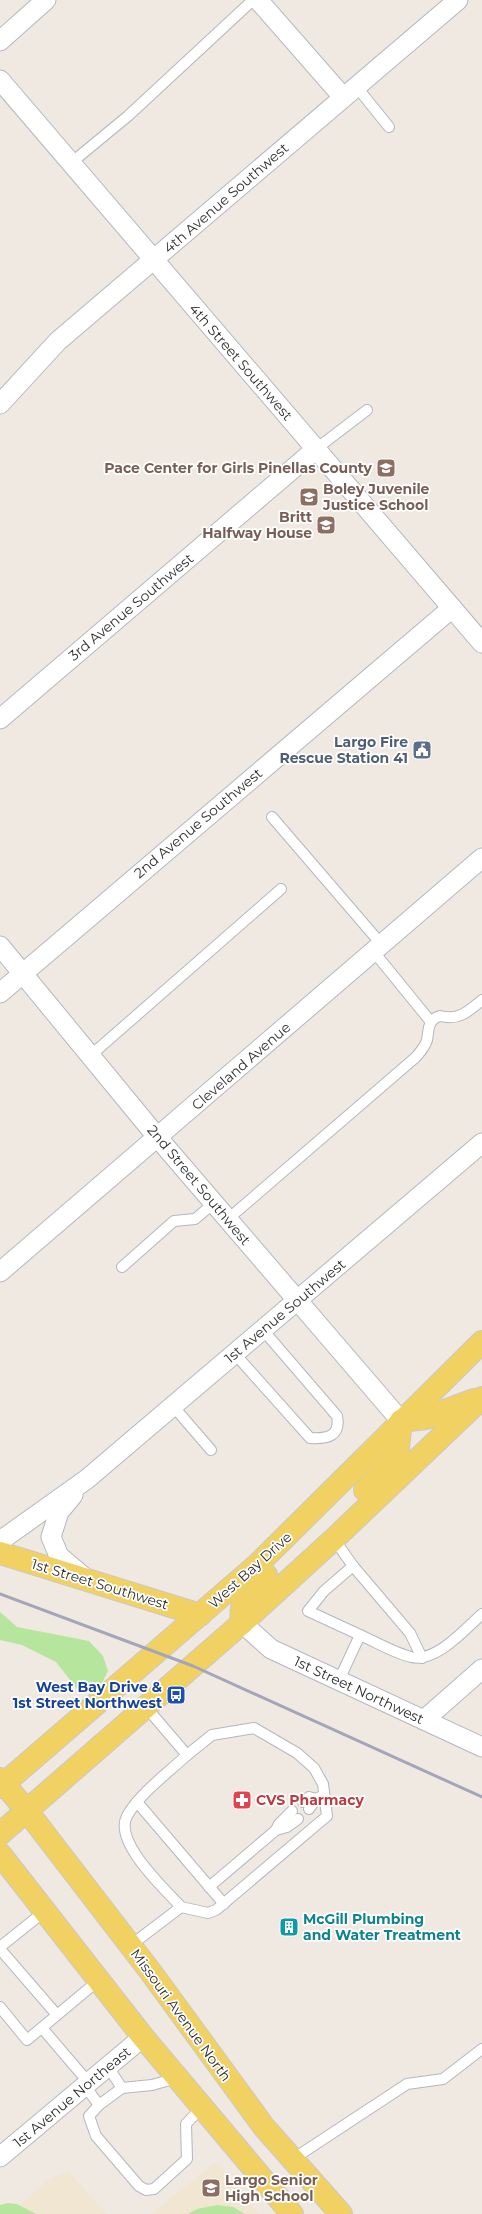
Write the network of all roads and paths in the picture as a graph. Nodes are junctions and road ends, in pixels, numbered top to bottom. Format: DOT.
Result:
graph roads {
  1 [pos="46,0"];
  2 [pos="253,0"];
  3 [pos="258,0"];
  4 [pos="458,0"];
  5 [pos="0,41"];
  6 [pos="0,80"];
  7 [pos="349,92"];
  8 [pos="389,127"];
  9 [pos="71,163"];
  10 [pos="154,260"];
  11 [pos="0,404"];
  12 [pos="367,410"];
  13 [pos="316,449"];
  14 [pos="452,608"];
  15 [pos="482,643"];
  16 [pos="0,719"];
  17 [pos="272,817"];
  18 [pos="482,858"];
  19 [pos="282,890"];
  20 [pos="0,946"];
  21 [pos="378,948"];
  22 [pos="22,973"];
  23 [pos="0,992"];
  24 [pos="482,1000"];
  25 [pos="431,1022"];
  26 [pos="90,1056"];
  27 [pos="158,1138"];
  28 [pos="482,1143"];
  29 [pos="214,1203"];
  30 [pos="228,1219"];
  31 [pos="122,1267"];
  32 [pos="0,1272"];
  33 [pos="297,1301"];
  34 [pos="263,1330"];
  35 [pos="482,1342"];
  36 [pos="235,1354"];
  37 [pos="482,1397"];
  38 [pos="173,1406"];
  39 [pos="401,1422"];
  40 [pos="211,1450"];
  41 [pos="87,1479"];
  42 [pos="324,1501"];
  43 [pos="334,1539"];
  44 [pos="0,1541"];
  45 [pos="0,1553"];
  46 [pos="353,1566"];
  47 [pos="88,1580"];
  48 [pos="482,1614"];
  49 [pos="200,1615"];
  50 [pos="242,1623"];
  51 [pos="360,1635"];
  52 [pos="422,1658"];
  53 [pos="482,1669"];
  54 [pos="339,1680"];
  55 [pos="146,1707"];
  56 [pos="424,1720"];
  57 [pos="482,1747"];
  58 [pos="187,1755"];
  59 [pos="1,1784"];
  60 [pos="320,1797"];
  61 [pos="137,1802"];
  62 [pos="306,1805"];
  63 [pos="27,1811"];
  64 [pos="295,1815"];
  65 [pos="0,1834"];
  66 [pos="0,1854"];
  67 [pos="209,1887"];
  68 [pos="224,1904"];
  69 [pos="181,1907"];
  70 [pos="45,1910"];
  71 [pos="131,1946"];
  72 [pos="0,1948"];
  73 [pos="99,1980"];
  74 [pos="0,2007"];
  75 [pos="57,2015"];
  76 [pos="42,2028"];
  77 [pos="144,2037"];
  78 [pos="482,2049"];
  79 [pos="108,2067"];
  80 [pos="177,2078"];
  81 [pos="87,2084"];
  82 [pos="122,2088"];
  83 [pos="99,2105"];
  84 [pos="202,2108"];
  85 [pos="0,2157"];
  86 [pos="293,2159"];
  87 [pos="292,2214"];
  88 [pos="341,2214"];
  1 -- 5 [label="street"];
  2 -- 9 [label="lane"];
  3 -- 7 [label="street"];
  4 -- 7 [label="street, 4th Avenue Southwest"];
  6 -- 9 [label="street, 4th Street Southwest"];
  7 -- 8 [label="lane"];
  7 -- 10 [label="street, 4th Avenue Southwest"];
  9 -- 10 [label="street, 4th Street Southwest"];
  10 -- 11 [label="street, 4th Avenue Southwest"];
  10 -- 13 [label="street, 4th Street Southwest"];
  12 -- 13 [label="lane"];
  13 -- 14 [label="street, 4th Street Southwest"];
  13 -- 16 [label="street, 3rd Avenue Southwest"];
  14 -- 15 [label="street, 4th Street Southwest"];
  14 -- 22 [label="street, 2nd Avenue Southwest"];
  17 -- 21 [label="lane"];
  18 -- 21 [label="street, Cleveland Avenue"];
  19 -- 26 [label="lane"];
  20 -- 22 [label="street, 2nd Street Southwest"];
  21 -- 25 [label="lane"];
  21 -- 27 [label="street, Cleveland Avenue"];
  22 -- 23 [label="street, 2nd Avenue Southwest"];
  22 -- 26 [label="street, 2nd Street Southwest"];
  24 -- 25 [label="lane"];
  25 -- 30 [label="lane"];
  26 -- 27 [label="street, 2nd Street Southwest"];
  27 -- 29 [label="street, 2nd Street Southwest"];
  27 -- 32 [label="street, Cleveland Avenue"];
  28 -- 33 [label="street, 1st Avenue Southwest"];
  29 -- 30 [label="street, 2nd Street Southwest"];
  29 -- 31 [label="lane"];
  30 -- 33 [label="street, 2nd Street Southwest"];
  33 -- 34 [label="street, 1st Avenue Southwest"];
  33 -- 39 [label="street, 2nd Street Southwest"];
  34 -- 36 [label="street, 1st Avenue Southwest"];
  34 -- 36 [label="lane"];
  35 -- 39 [label="main road, West Bay Drive"];
  36 -- 38 [label="street, 1st Avenue Southwest"];
  37 -- 39 [label="main road"];
  37 -- 43 [label="main road"];
  38 -- 40 [label="lane"];
  38 -- 41 [label="street, 1st Avenue Southwest"];
  39 -- 42 [label="main road, West Bay Drive"];
  39 -- 43 [label="main road"];
  41 -- 44 [label="street, 1st Avenue Southwest"];
  41 -- 47 [label="street, 1st Avenue Southwest"];
  42 -- 49 [label="main road, West Bay Drive"];
  42 -- 50 [label="main road"];
  43 -- 46 [label="lane"];
  43 -- 50 [label="main road"];
  45 -- 47 [label="main road, 1st Street Southwest"];
  46 -- 51 [label="lane"];
  46 -- 52 [label="lane"];
  47 -- 49 [label="main road, 1st Street Southwest"];
  48 -- 52 [label="lane"];
  49 -- 59 [label="main road, West Bay Drive"];
  50 -- 54 [label="street, 1st Street Northwest"];
  50 -- 55 [label="main road"];
  51 -- 52 [label="lane"];
  51 -- 54 [label="lane"];
  53 -- 56 [label="street"];
  54 -- 56 [label="street, 1st Street Northwest"];
  55 -- 58 [label="lane"];
  55 -- 63 [label="main road"];
  56 -- 57 [label="street, 1st Street Northwest"];
  58 -- 60 [label="lane"];
  58 -- 61 [label="lane"];
  59 -- 63 [label="main road, Missouri Avenue North"];
  60 -- 62 [label="lane"];
  60 -- 68 [label="lane"];
  61 -- 67 [label="lane"];
  61 -- 69 [label="lane"];
  63 -- 65 [label="main road"];
  63 -- 71 [label="main road, Missouri Avenue North"];
  64 -- 67 [label="lane"];
  66 -- 70 [label="main road"];
  67 -- 68 [label="lane"];
  68 -- 69 [label="lane"];
  69 -- 71 [label="lane"];
  70 -- 72 [label="lane"];
  70 -- 73 [label="main road"];
  71 -- 86 [label="main road, Missouri Avenue North"];
  72 -- 75 [label="lane"];
  73 -- 75 [label="lane"];
  73 -- 77 [label="main road"];
  74 -- 76 [label="lane"];
  75 -- 76 [label="lane"];
  76 -- 81 [label="lane"];
  77 -- 79 [label="street, 1st Avenue Northeast"];
  77 -- 80 [label="main road"];
  78 -- 86 [label="lane"];
  79 -- 81 [label="street, 1st Avenue Northeast"];
  79 -- 82 [label="lane"];
  80 -- 82 [label="lane"];
  80 -- 84 [label="main road"];
  81 -- 83 [label="lane"];
  81 -- 85 [label="street, 1st Avenue Northeast"];
  82 -- 83 [label="lane"];
  83 -- 84 [label="lane"];
  84 -- 87 [label="main road"];
  86 -- 88 [label="main road, Missouri Avenue North"];
}
